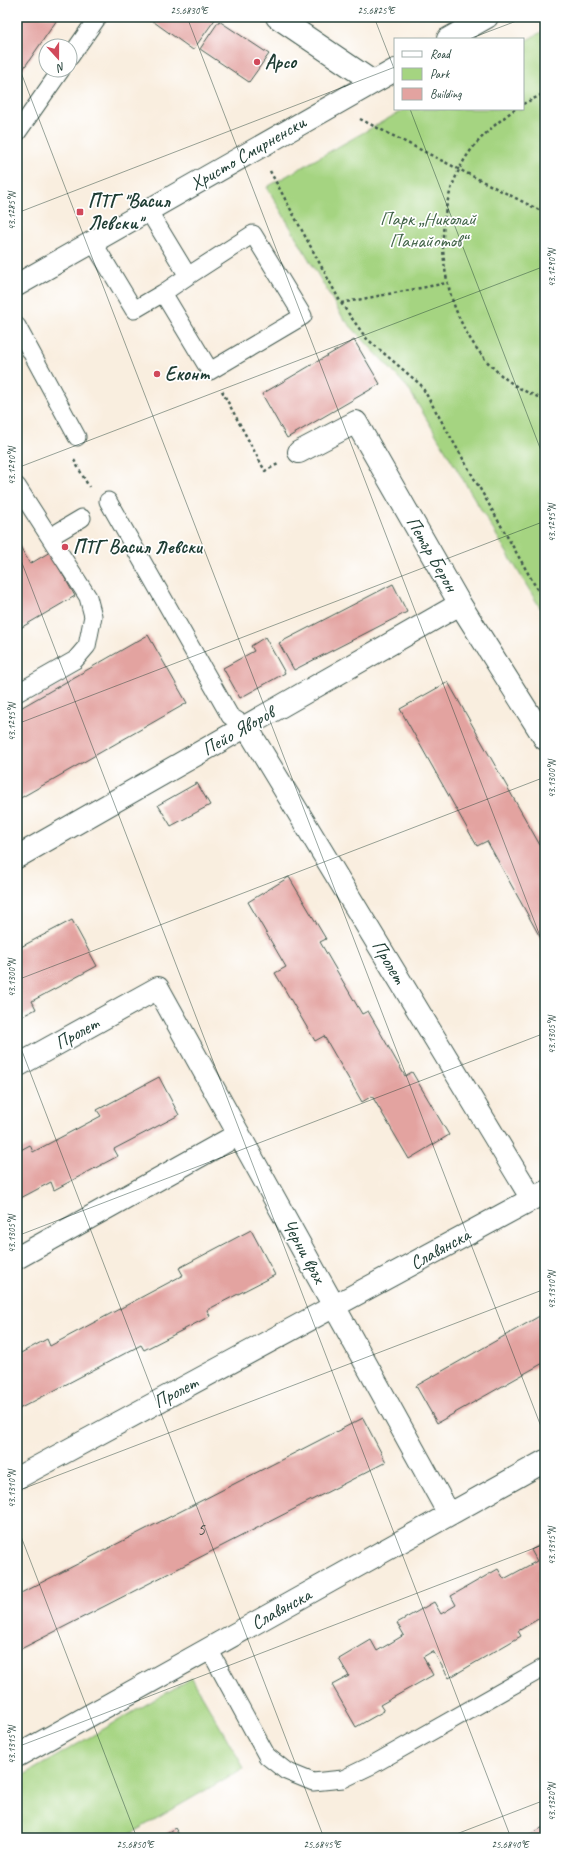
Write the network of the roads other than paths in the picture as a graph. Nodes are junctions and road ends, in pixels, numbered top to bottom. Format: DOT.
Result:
graph roads {
  1 [pos="98,17"];
  2 [pos="277,17"];
  3 [pos="487,17"];
  4 [pos="450,38"];
  5 [pos="78,46"];
  6 [pos="394,71"];
  7 [pos="55,78"];
  8 [pos="373,82"];
  9 [pos="17,133"];
  10 [pos="148,210"];
  11 [pos="93,242"];
  12 [pos="188,276"];
  13 [pos="17,285"];
  14 [pos="163,292"];
  15 [pos="17,326"];
  16 [pos="77,437"];
  17 [pos="299,452"];
  18 [pos="17,486"];
  19 [pos="108,501"];
  20 [pos="82,518"];
  21 [pos="50,537"];
  22 [pos="460,604"];
  23 [pos="17,693"];
  24 [pos="246,726"];
  25 [pos="545,739"];
  26 [pos="17,857"];
  27 [pos="158,988"];
  28 [pos="17,1066"];
  29 [pos="239,1134"];
  30 [pos="539,1195"];
  31 [pos="17,1258"];
  32 [pos="334,1307"];
  33 [pos="545,1461"];
  34 [pos="17,1478"];
  35 [pos="450,1514"];
  36 [pos="209,1649"];
  37 [pos="545,1667"];
  38 [pos="17,1756"];
  1 -- 5 [label="lane"];
  2 -- 8 [label="street"];
  3 -- 4 [label="street"];
  6 -- 8 [label="street, Христо Смирненски"];
  7 -- 9 [label="lane"];
  8 -- 10 [label="street, Христо Смирненски"];
  10 -- 11 [label="street, Христо Смирненски"];
  10 -- 12 [label="lane"];
  11 -- 13 [label="street, Христо Смирненски"];
  11 -- 14 [label="lane"];
  12 -- 14 [label="lane"];
  12 -- 14 [label="lane"];
  15 -- 16 [label="lane"];
  17 -- 22 [label="street, Петър Берон"];
  18 -- 21 [label="lane"];
  19 -- 24 [label="lane"];
  20 -- 21 [label="lane"];
  21 -- 23 [label="lane"];
  22 -- 24 [label="street, Пейо Яворов"];
  22 -- 25 [label="street, Петър Берон"];
  24 -- 26 [label="street, Пейо Яворов"];
  24 -- 30 [label="street, Пролет"];
  27 -- 28 [label="street, Пролет"];
  27 -- 29 [label="street, Черни връх"];
  29 -- 31 [label="street"];
  29 -- 32 [label="street, Черни връх"];
  30 -- 32 [label="street, Славянска"];
  32 -- 34 [label="street, Пролет"];
  32 -- 35 [label="street, Черни връх"];
  33 -- 35 [label="street, Славянска"];
  35 -- 36 [label="street, Славянска"];
  36 -- 37 [label="lane"];
  36 -- 38 [label="street, Славянска"];
}
